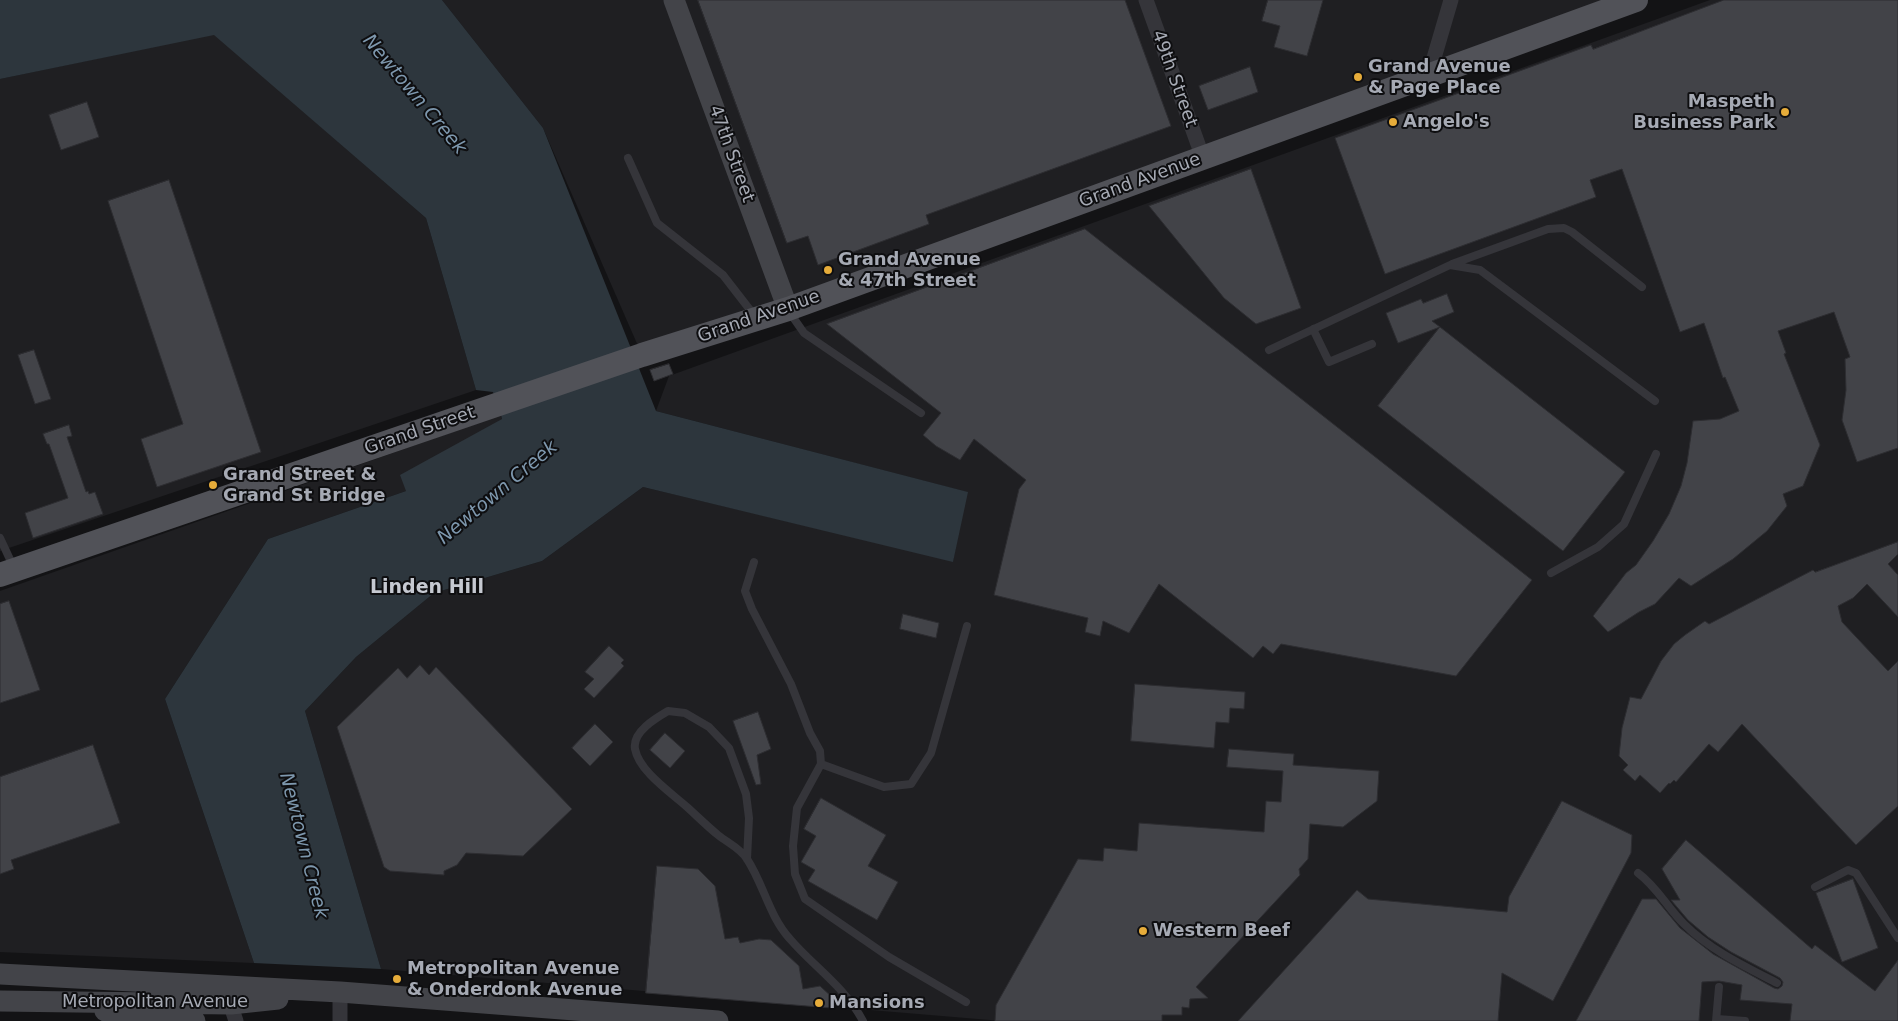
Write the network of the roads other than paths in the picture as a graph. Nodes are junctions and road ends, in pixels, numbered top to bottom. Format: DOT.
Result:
graph roads {
  1 [pos="674,0"];
  2 [pos="1146,0"];
  3 [pos="1451,0"];
  4 [pos="1636,0"];
  5 [pos="1429,75"];
  6 [pos="628,158"];
  7 [pos="1203,158"];
  8 [pos="1450,265"];
  9 [pos="1642,288"];
  10 [pos="788,309"];
  11 [pos="757,319"];
  12 [pos="1313,329"];
  13 [pos="1372,344"];
  14 [pos="1269,350"];
  15 [pos="642,355"];
  16 [pos="1655,401"];
  17 [pos="921,413"];
  18 [pos="1656,454"];
  19 [pos="0,538"];
  20 [pos="754,562"];
  21 [pos="7,573"];
  22 [pos="1551,573"];
  23 [pos="967,626"];
  24 [pos="821,764"];
  25 [pos="747,858"];
  26 [pos="1638,872"];
  27 [pos="1815,887"];
  28 [pos="1898,938"];
  29 [pos="0,974"];
  30 [pos="1777,983"];
  31 [pos="1720,987"];
  32 [pos="340,992"];
  33 [pos="0,1001"];
  34 [pos="68,1002"];
  35 [pos="966,1002"];
  36 [pos="230,1004"];
  37 [pos="1716,1020"];
  38 [pos="195,1021"];
  39 [pos="340,1021"];
  40 [pos="718,1021"];
  41 [pos="863,1021"];
  42 [pos="1745,1021"];
  1 -- 10 [label="main road, 47th Street"];
  2 -- 7 [label="street, 49th Street"];
  3 -- 5 [label="street"];
  4 -- 5 [label="main road, Grand Avenue"];
  5 -- 7 [label="main road, Grand Avenue"];
  6 -- 11 [label="lane"];
  7 -- 10 [label="main road, Grand Avenue"];
  8 -- 9 [label="lane"];
  8 -- 12 [label="lane"];
  8 -- 16 [label="lane"];
  10 -- 11 [label="main road, Grand Avenue"];
  10 -- 17 [label="lane"];
  11 -- 15 [label="main road, Grand Avenue"];
  12 -- 13 [label="lane"];
  12 -- 14 [label="lane"];
  15 -- 21 [label="main road, Grand Street"];
  18 -- 22 [label="lane"];
  19 -- 21 [label="lane"];
  20 -- 24 [label="lane"];
  23 -- 24 [label="lane"];
  24 -- 35 [label="lane"];
  25 -- 25 [label="lane"];
  25 -- 41 [label="lane"];
  26 -- 30 [label="lane"];
  27 -- 28 [label="lane"];
  29 -- 36 [label="main road, Metropolitan Avenue"];
  31 -- 37 [label="lane"];
  32 -- 36 [label="main road, Metropolitan Avenue"];
  32 -- 39 [label="street"];
  32 -- 40 [label="main road, Metropolitan Avenue"];
  33 -- 34 [label="main road, Metropolitan Avenue"];
  34 -- 36 [label="main road, Metropolitan Avenue"];
  34 -- 38 [label="main road"];
  37 -- 42 [label="lane"];
}
